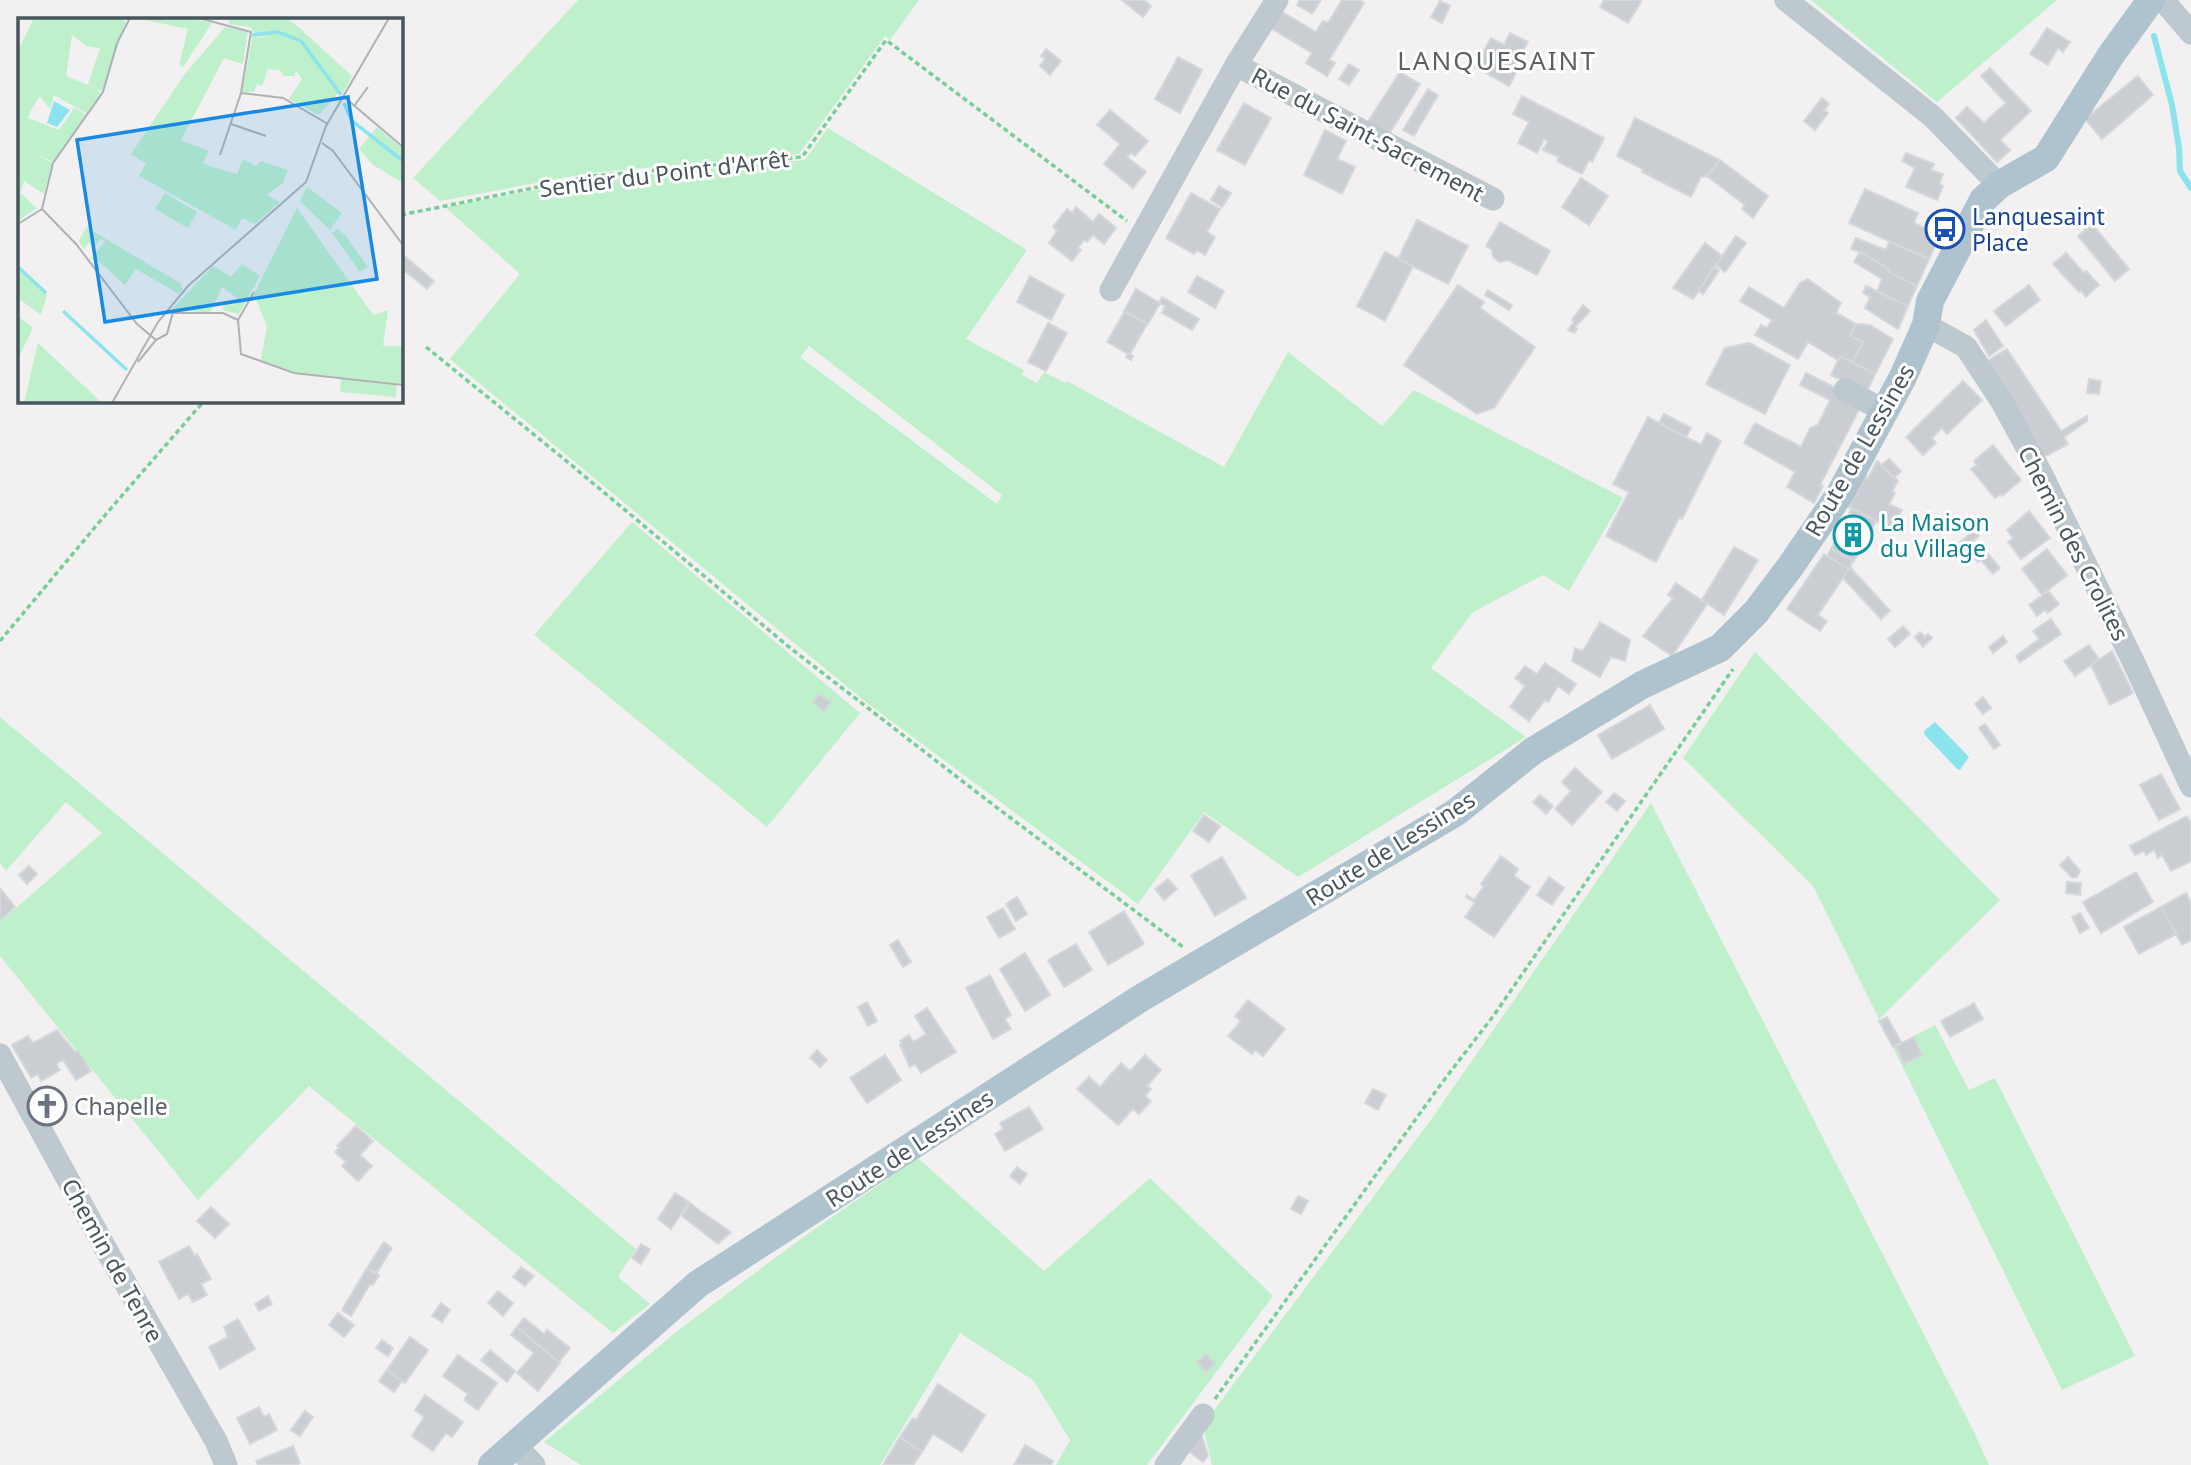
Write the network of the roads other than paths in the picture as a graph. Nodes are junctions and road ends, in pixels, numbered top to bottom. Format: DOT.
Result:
graph roads {
  1 [pos="1276,0"];
  2 [pos="1786,0"];
  3 [pos="2151,0"];
  4 [pos="2163,0"];
  5 [pos="2191,33"];
  6 [pos="1236,65"];
  7 [pos="1998,185"];
  8 [pos="1493,199"];
  9 [pos="1111,290"];
  10 [pos="1926,325"];
  11 [pos="1845,390"];
  12 [pos="1885,411"];
  13 [pos="2191,786"];
  14 [pos="0,1055"];
  15 [pos="1203,1415"];
  16 [pos="514,1444"];
  17 [pos="226,1465"];
  18 [pos="492,1465"];
  19 [pos="534,1465"];
  20 [pos="1166,1465"];
  1 -- 6 [label="street, Rue du Saint-Sacrement"];
  2 -- 7 [label="street"];
  3 -- 7 [label="main road, Route de Lessines"];
  4 -- 5 [label="street"];
  6 -- 8 [label="street, Rue du Saint-Sacrement"];
  6 -- 9 [label="street"];
  7 -- 10 [label="main road, Route de Lessines"];
  10 -- 12 [label="main road, Route de Lessines"];
  10 -- 13 [label="street, Chemin des Crolites"];
  11 -- 12 [label="street"];
  12 -- 16 [label="main road, Route de Lessines"];
  14 -- 17 [label="street, Chemin de Tenre"];
  15 -- 20 [label="street"];
  16 -- 18 [label="main road, Route de Lessines"];
  16 -- 19 [label="street"];
}
